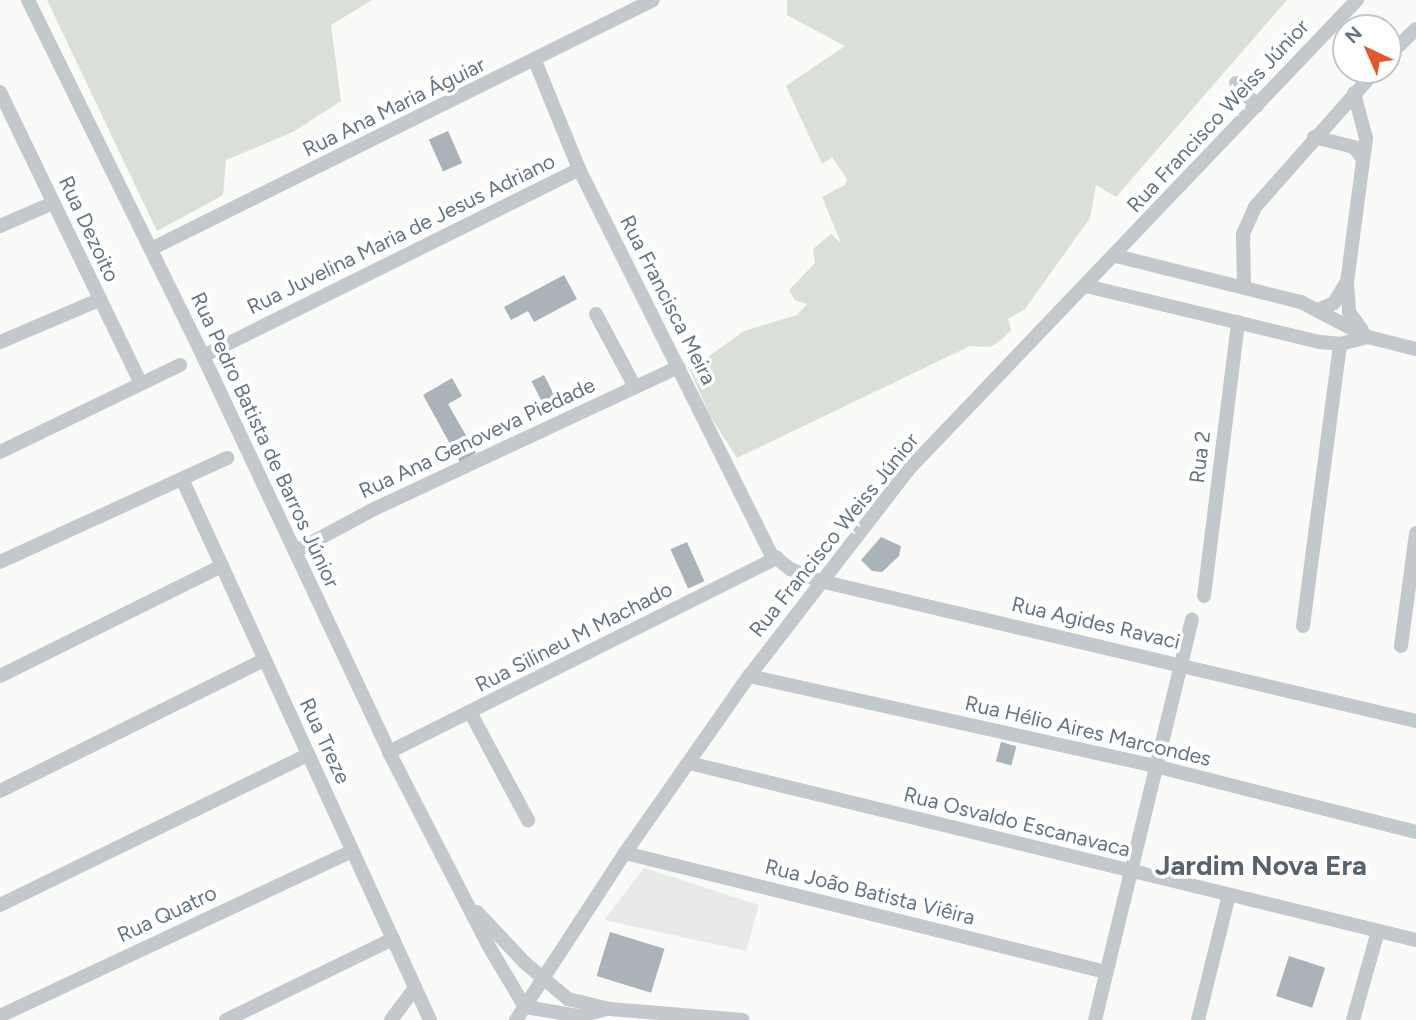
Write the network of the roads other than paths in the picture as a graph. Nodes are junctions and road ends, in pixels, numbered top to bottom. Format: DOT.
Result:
graph roads {
  1 [pos="28,0"];
  2 [pos="653,0"];
  3 [pos="1357,0"];
  4 [pos="1416,29"];
  5 [pos="1402,42"];
  6 [pos="535,61"];
  7 [pos="1236,83"];
  8 [pos="1363,84"];
  9 [pos="0,92"];
  10 [pos="1354,93"];
  11 [pos="1257,106"];
  12 [pos="1314,137"];
  13 [pos="1363,159"];
  14 [pos="579,169"];
  15 [pos="53,203"];
  16 [pos="0,226"];
  17 [pos="151,248"];
  18 [pos="1116,256"];
  19 [pos="1347,282"];
  20 [pos="1086,286"];
  21 [pos="1244,287"];
  22 [pos="99,300"];
  23 [pos="1318,310"];
  24 [pos="596,314"];
  25 [pos="1238,323"];
  26 [pos="1368,337"];
  27 [pos="0,342"];
  28 [pos="1340,344"];
  29 [pos="1416,349"];
  30 [pos="203,356"];
  31 [pos="180,365"];
  32 [pos="678,367"];
  33 [pos="141,384"];
  34 [pos="635,387"];
  35 [pos="0,452"];
  36 [pos="227,458"];
  37 [pos="182,480"];
  38 [pos="1416,534"];
  39 [pos="296,551"];
  40 [pos="774,556"];
  41 [pos="0,562"];
  42 [pos="222,566"];
  43 [pos="820,580"];
  44 [pos="1204,596"];
  45 [pos="1192,620"];
  46 [pos="1303,626"];
  47 [pos="1401,646"];
  48 [pos="264,660"];
  49 [pos="1179,664"];
  50 [pos="0,676"];
  51 [pos="749,676"];
  52 [pos="470,712"];
  53 [pos="1416,721"];
  54 [pos="389,752"];
  55 [pos="308,755"];
  56 [pos="689,763"];
  57 [pos="1155,766"];
  58 [pos="0,790"];
  59 [pos="528,820"];
  60 [pos="1416,832"];
  61 [pos="352,850"];
  62 [pos="625,853"];
  63 [pos="1130,871"];
  64 [pos="1229,895"];
  65 [pos="464,898"];
  66 [pos="0,905"];
  67 [pos="1378,931"];
  68 [pos="393,939"];
  69 [pos="1416,940"];
  70 [pos="1106,972"];
  71 [pos="542,979"];
  72 [pos="415,988"];
  73 [pos="526,1007"];
  74 [pos="580,1013"];
  75 [pos="0,1016"];
  76 [pos="702,1019"];
  77 [pos="226,1020"];
  78 [pos="391,1020"];
  79 [pos="430,1020"];
  80 [pos="516,1020"];
  81 [pos="743,1020"];
  82 [pos="1095,1020"];
  83 [pos="1198,1020"];
  84 [pos="1353,1020"];
  1 -- 17 [label="street, Rua Pedro Batista de Barros Júnior"];
  2 -- 6 [label="street, Rua Ana Maria Águiar"];
  3 -- 11 [label="street, Rua Francisco Weiss Júnior"];
  4 -- 5 [label="street"];
  6 -- 14 [label="street, Rua Francisca Meira"];
  6 -- 17 [label="street, Rua Ana Maria Águiar"];
  7 -- 11 [label="street"];
  8 -- 10 [label="street"];
  9 -- 15 [label="street, Rua Dezoito"];
  10 -- 12 [label="street"];
  10 -- 13 [label="street"];
  11 -- 18 [label="street, Rua Francisco Weiss Júnior"];
  12 -- 13 [label="street"];
  12 -- 21 [label="street"];
  13 -- 19 [label="street"];
  14 -- 30 [label="street, Rua Juvelina Maria de Jesus Adriano"];
  14 -- 32 [label="street, Rua Francisca Meira"];
  15 -- 16 [label="street"];
  15 -- 22 [label="street, Rua Dezoito"];
  17 -- 30 [label="street, Rua Pedro Batista de Barros Júnior"];
  18 -- 20 [label="street, Rua Francisco Weiss Júnior"];
  18 -- 21 [label="street"];
  19 -- 23 [label="street"];
  19 -- 26 [label="street"];
  20 -- 25 [label="street"];
  20 -- 43 [label="street, Rua Francisco Weiss Júnior"];
  21 -- 23 [label="street"];
  22 -- 27 [label="street"];
  22 -- 33 [label="street, Rua Dezoito"];
  23 -- 26 [label="street"];
  24 -- 34 [label="street"];
  25 -- 28 [label="street"];
  25 -- 44 [label="street, Rua 2"];
  26 -- 28 [label="street"];
  26 -- 29 [label="street"];
  28 -- 46 [label="street"];
  30 -- 39 [label="street, Rua Pedro Batista de Barros Júnior"];
  31 -- 33 [label="street"];
  32 -- 34 [label="street, Rua Ana Genoveva Piedade"];
  32 -- 40 [label="street, Rua Francisca Meira"];
  33 -- 35 [label="street"];
  34 -- 39 [label="street, Rua Ana Genoveva Piedade"];
  36 -- 37 [label="street"];
  37 -- 41 [label="street"];
  37 -- 42 [label="street, Rua Treze"];
  38 -- 47 [label="street"];
  39 -- 54 [label="street, Rua Pedro Batista de Barros Júnior"];
  40 -- 43 [label="street, Rua Agides Ravaci"];
  40 -- 52 [label="street, Rua Silineu M Machado"];
  42 -- 48 [label="street, Rua Treze"];
  42 -- 50 [label="street"];
  43 -- 49 [label="street, Rua Agides Ravaci"];
  43 -- 51 [label="street, Rua Francisco Weiss Júnior"];
  45 -- 49 [label="street"];
  48 -- 55 [label="street, Rua Treze"];
  48 -- 58 [label="street"];
  49 -- 53 [label="street, Rua Agides Ravaci"];
  49 -- 57 [label="street"];
  51 -- 56 [label="street, Rua Francisco Weiss Júnior"];
  51 -- 57 [label="street, Rua Hélio Aires Marcondes"];
  52 -- 54 [label="street, Rua Silineu M Machado"];
  52 -- 59 [label="street"];
  54 -- 65 [label="street, Rua Pedro Batista de Barros Júnior"];
  55 -- 61 [label="street, Rua Treze"];
  55 -- 66 [label="street"];
  56 -- 62 [label="street, Rua Francisco Weiss Júnior"];
  56 -- 63 [label="street, Rua Osvaldo Escanavaca"];
  57 -- 60 [label="street, Rua Hélio Aires Marcondes"];
  57 -- 63 [label="street"];
  61 -- 68 [label="street, Rua Treze"];
  61 -- 75 [label="street, Rua Quatro"];
  62 -- 70 [label="street, Rua João Batista Viêira"];
  62 -- 71 [label="street, Rua Francisco Weiss Júnior"];
  63 -- 64 [label="street, Rua Osvaldo Escanavaca"];
  63 -- 70 [label="street"];
  64 -- 67 [label="street, Rua Osvaldo Escanavaca"];
  64 -- 83 [label="street"];
  65 -- 71 [label="street, Rua Pedro Batista de Barros Júnior"];
  65 -- 73 [label="street, Rua Pedro Batista de Barros Júnior"];
  67 -- 69 [label="street, Rua Osvaldo Escanavaca"];
  67 -- 84 [label="street"];
  68 -- 72 [label="street, Rua Treze"];
  68 -- 77 [label="street"];
  70 -- 82 [label="street"];
  71 -- 73 [label="street, Rua Francisco Weiss Júnior"];
  71 -- 74 [label="street, Rua Pedro Batista de Barros Júnior"];
  72 -- 78 [label="street"];
  72 -- 79 [label="street, Rua Treze"];
  73 -- 74 [label="street"];
  73 -- 80 [label="street, Rua Francisco Weiss Júnior"];
  74 -- 76 [label="street"];
  76 -- 81 [label="street"];
}
